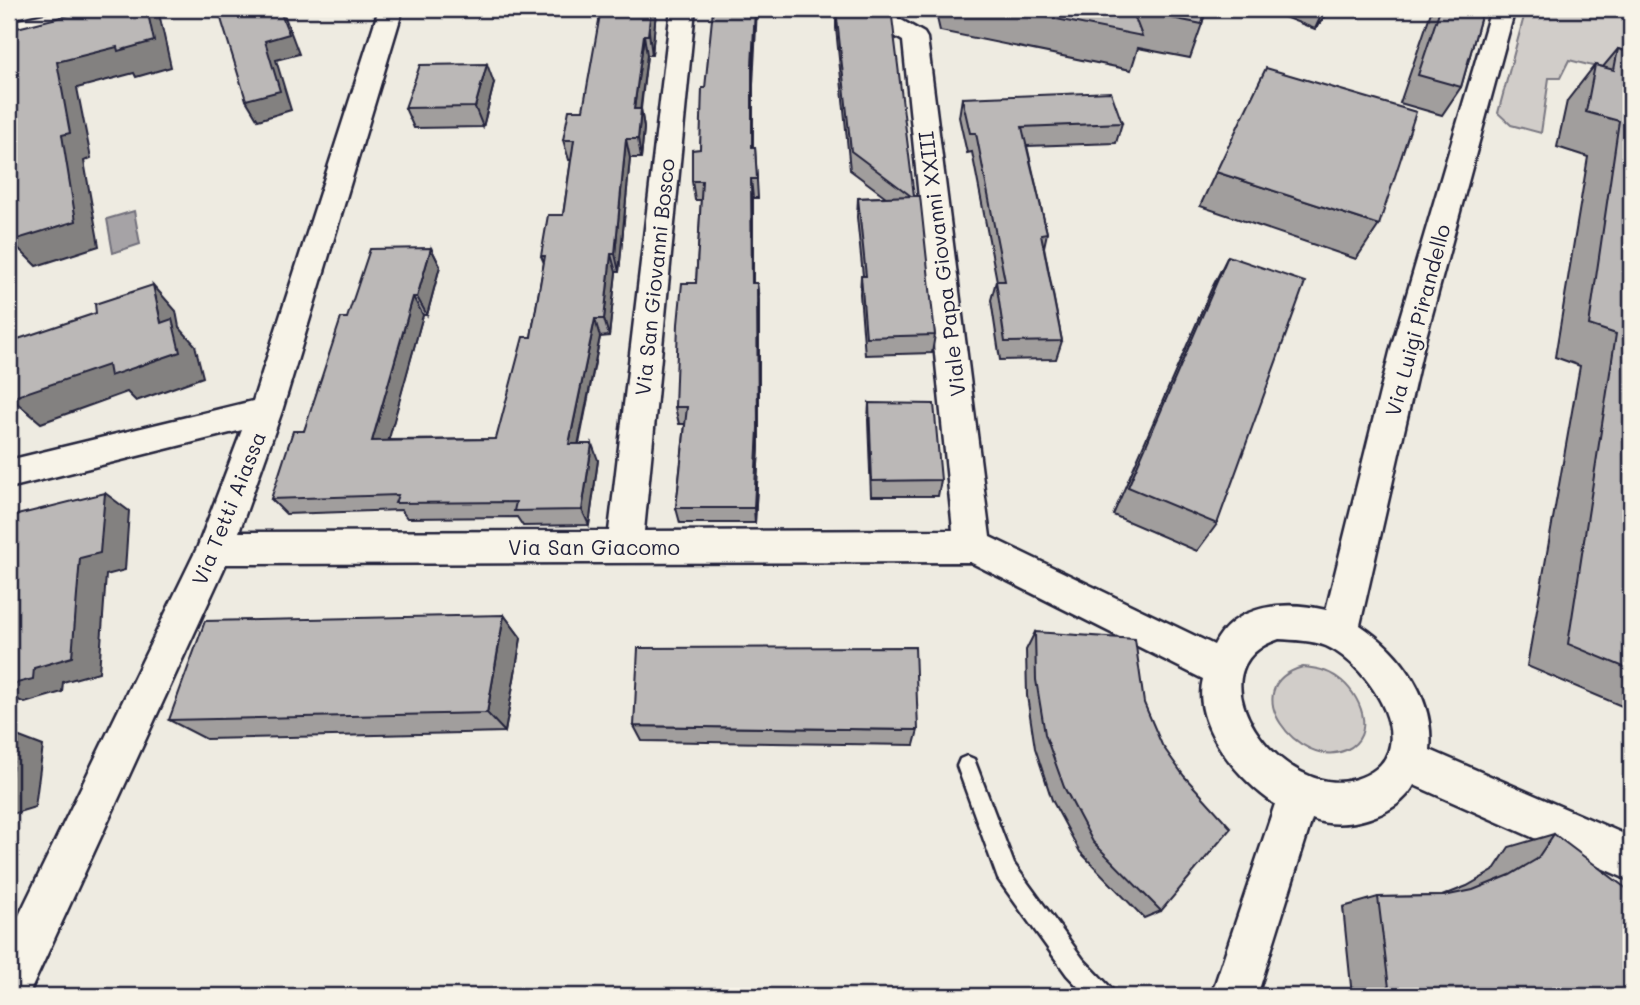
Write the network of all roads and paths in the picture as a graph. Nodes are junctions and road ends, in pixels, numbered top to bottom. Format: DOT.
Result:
graph roads {
  1 [pos="97,9"];
  2 [pos="391,9"];
  3 [pos="682,9"];
  4 [pos="866,9"];
  5 [pos="1503,9"];
  6 [pos="9,29"];
  7 [pos="266,411"];
  8 [pos="9,474"];
  9 [pos="625,545"];
  10 [pos="973,546"];
  11 [pos="215,548"];
  12 [pos="1339,633"];
  13 [pos="1222,669"];
  14 [pos="1407,761"];
  15 [pos="967,766"];
  16 [pos="1299,794"];
  17 [pos="1631,859"];
  18 [pos="9,986"];
  19 [pos="1103,996"];
  20 [pos="1234,996"];
  1 -- 6 [label="street"];
  2 -- 7 [label="street, Via Tetti Aiassa"];
  3 -- 9 [label="street, Via San Giovanni Bosco"];
  4 -- 10 [label="street, Viale Papa Giovanni XXIII"];
  5 -- 12 [label="street, Via Luigi Pirandello"];
  7 -- 8 [label="street"];
  7 -- 11 [label="street, Via Tetti Aiassa"];
  9 -- 10 [label="street, Via San Giacomo"];
  9 -- 11 [label="street, Via San Giacomo"];
  10 -- 13 [label="street"];
  11 -- 18 [label="street, Via Tetti Aiassa"];
  12 -- 13 [label="street"];
  12 -- 14 [label="street"];
  13 -- 16 [label="street"];
  14 -- 16 [label="street"];
  14 -- 17 [label="street"];
  15 -- 19 [label="lane"];
  16 -- 20 [label="street"];
}
